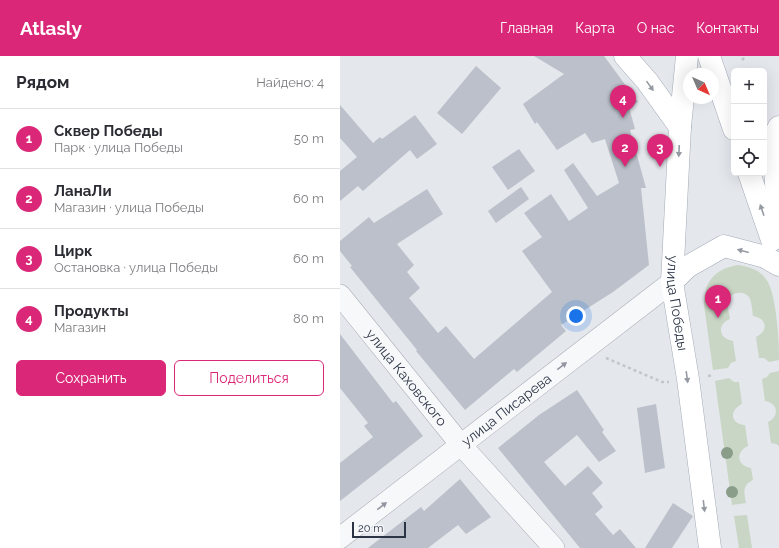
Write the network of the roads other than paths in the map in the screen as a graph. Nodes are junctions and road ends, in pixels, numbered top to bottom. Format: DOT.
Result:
graph roads {
  1 [pos="625,56"];
  2 [pos="687,56"];
  3 [pos="709,56"];
  4 [pos="731,121"];
  5 [pos="680,127"];
  6 [pos="779,127"];
  7 [pos="750,176"];
  8 [pos="779,229"];
  9 [pos="779,260"];
  10 [pos="779,265"];
  11 [pos="672,282"];
  12 [pos="340,295"];
  13 [pos="461,445"];
  14 [pos="340,538"];
  15 [pos="554,548"];
  16 [pos="710,548"];
  1 -- 5 [label="main road, one-way"];
  2 -- 5 [label="main road, улица Победы"];
  3 -- 4 [label="main road"];
  5 -- 11 [label="main road, улица Победы, one-way"];
  6 -- 8 [label="main road"];
  9 -- 7 [label="main road, one-way"];
  10 -- 11 [label="main road, one-way"];
  13 -- 11 [label="street, улица Писарева, one-way"];
  11 -- 16 [label="main road, улица Победы, one-way"];
  12 -- 13 [label="street, улица Каховского"];
  14 -- 13 [label="street, улица Писарева, one-way"];
  13 -- 15 [label="street, улица Каховского"];
}
